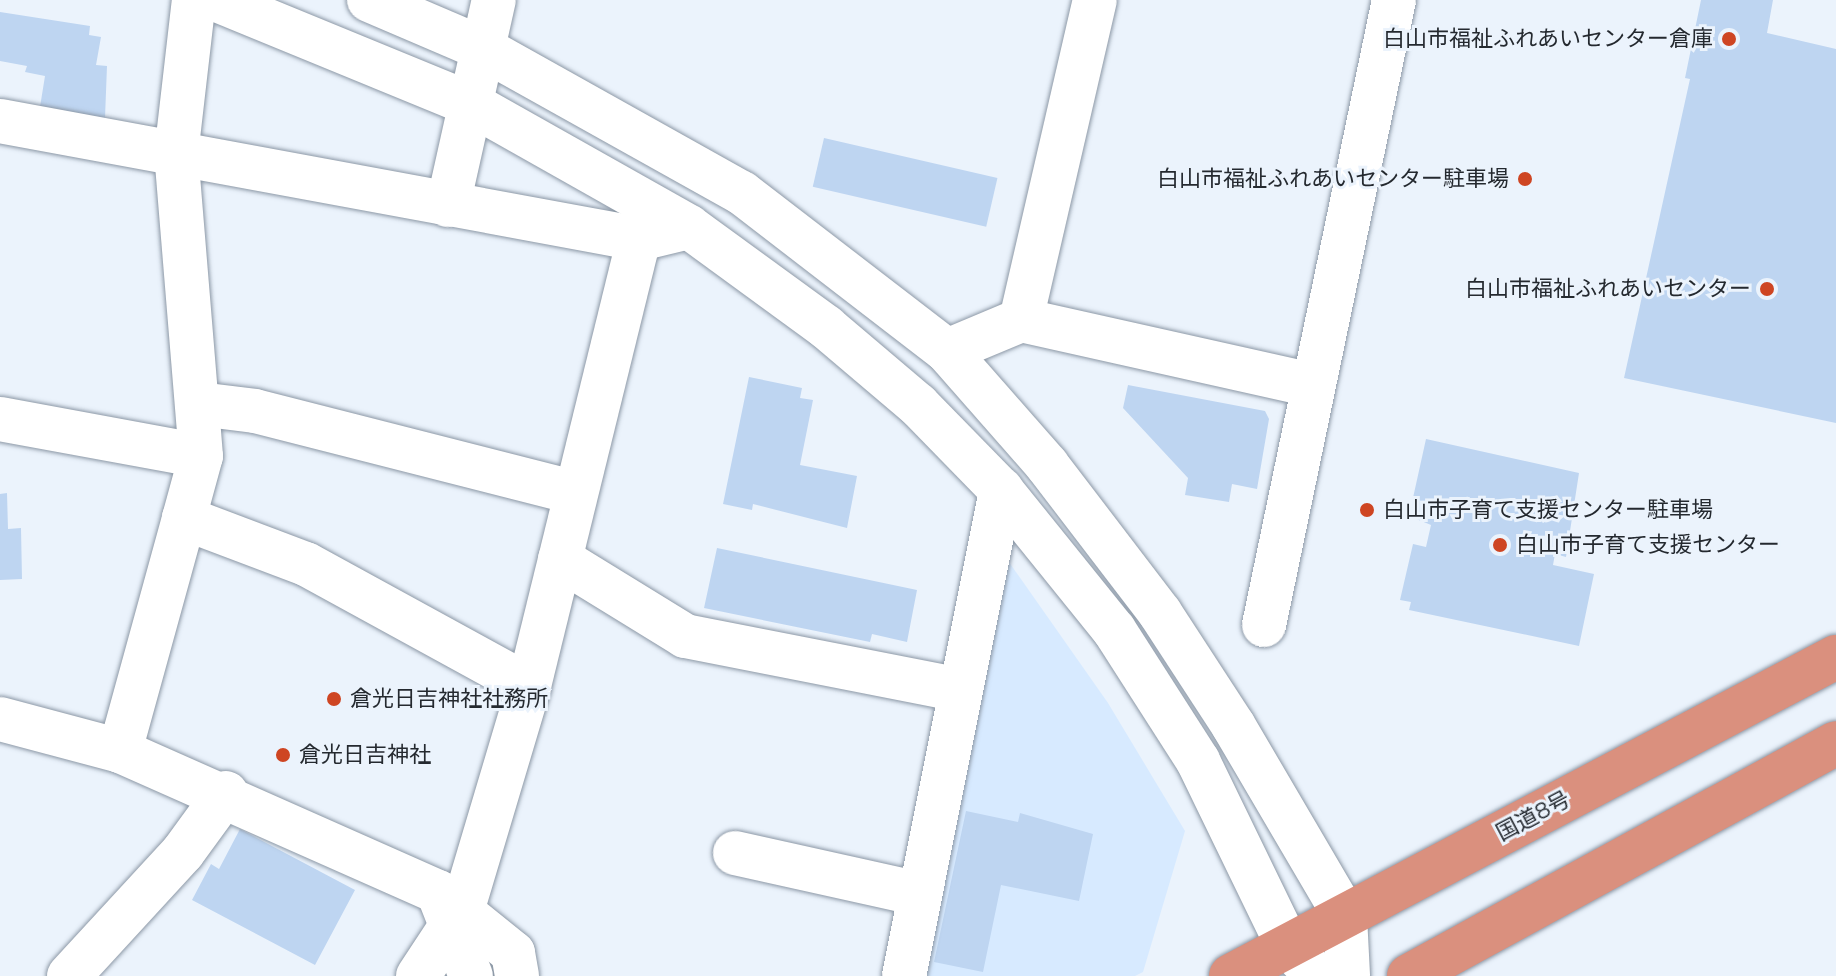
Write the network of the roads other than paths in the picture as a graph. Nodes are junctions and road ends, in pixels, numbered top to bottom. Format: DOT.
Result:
graph roads {
  1 [pos="194,0"];
  2 [pos="217,0"];
  3 [pos="369,0"];
  4 [pos="494,0"];
  5 [pos="1095,0"];
  6 [pos="1394,0"];
  7 [pos="484,49"];
  8 [pos="471,104"];
  9 [pos="0,121"];
  10 [pos="176,155"];
  11 [pos="448,205"];
  12 [pos="689,227"];
  13 [pos="639,239"];
  14 [pos="1021,320"];
  15 [pos="947,351"];
  16 [pos="1311,385"];
  17 [pos="199,404"];
  18 [pos="0,419"];
  19 [pos="201,456"];
  20 [pos="1001,490"];
  21 [pos="576,493"];
  22 [pos="184,518"];
  23 [pos="560,559"];
  24 [pos="1264,625"];
  25 [pos="1836,657"];
  26 [pos="529,686"];
  27 [pos="959,690"];
  28 [pos="0,719"];
  29 [pos="1836,743"];
  30 [pos="120,751"];
  31 [pos="226,793"];
  32 [pos="735,853"];
  33 [pos="920,894"];
  34 [pos="452,908"];
  35 [pos="1345,916"];
  36 [pos="1302,961"];
  37 [pos="69,976"];
  38 [pos="418,976"];
  39 [pos="471,976"];
  40 [pos="517,976"];
  41 [pos="904,976"];
  42 [pos="1231,976"];
  43 [pos="1348,976"];
  44 [pos="1409,976"];
  1 -- 10 [label="street"];
  2 -- 8 [label="street"];
  3 -- 7 [label="street"];
  4 -- 7 [label="street"];
  5 -- 14 [label="street"];
  6 -- 16 [label="street"];
  7 -- 8 [label="street"];
  7 -- 15 [label="street"];
  8 -- 11 [label="street"];
  8 -- 12 [label="street"];
  9 -- 10 [label="street"];
  10 -- 11 [label="street"];
  10 -- 17 [label="street"];
  11 -- 13 [label="street"];
  12 -- 13 [label="street"];
  12 -- 20 [label="street"];
  13 -- 21 [label="street"];
  14 -- 15 [label="street"];
  14 -- 16 [label="street"];
  15 -- 35 [label="street"];
  16 -- 24 [label="street"];
  17 -- 19 [label="street"];
  17 -- 21 [label="street"];
  18 -- 19 [label="street"];
  19 -- 22 [label="street"];
  20 -- 27 [label="street"];
  20 -- 36 [label="street"];
  21 -- 23 [label="street"];
  22 -- 26 [label="street"];
  22 -- 30 [label="street"];
  23 -- 26 [label="street"];
  23 -- 27 [label="street"];
  25 -- 35 [label="highway, 国道8号"];
  26 -- 34 [label="street"];
  27 -- 33 [label="street"];
  28 -- 30 [label="street"];
  29 -- 44 [label="highway"];
  30 -- 31 [label="street"];
  31 -- 34 [label="street"];
  31 -- 37 [label="street"];
  32 -- 33 [label="street"];
  33 -- 41 [label="street"];
  34 -- 38 [label="street"];
  34 -- 39 [label="street"];
  34 -- 40 [label="street"];
  35 -- 36 [label="highway, 国道8号"];
  35 -- 43 [label="street"];
  36 -- 42 [label="highway, 国道8号"];
}
